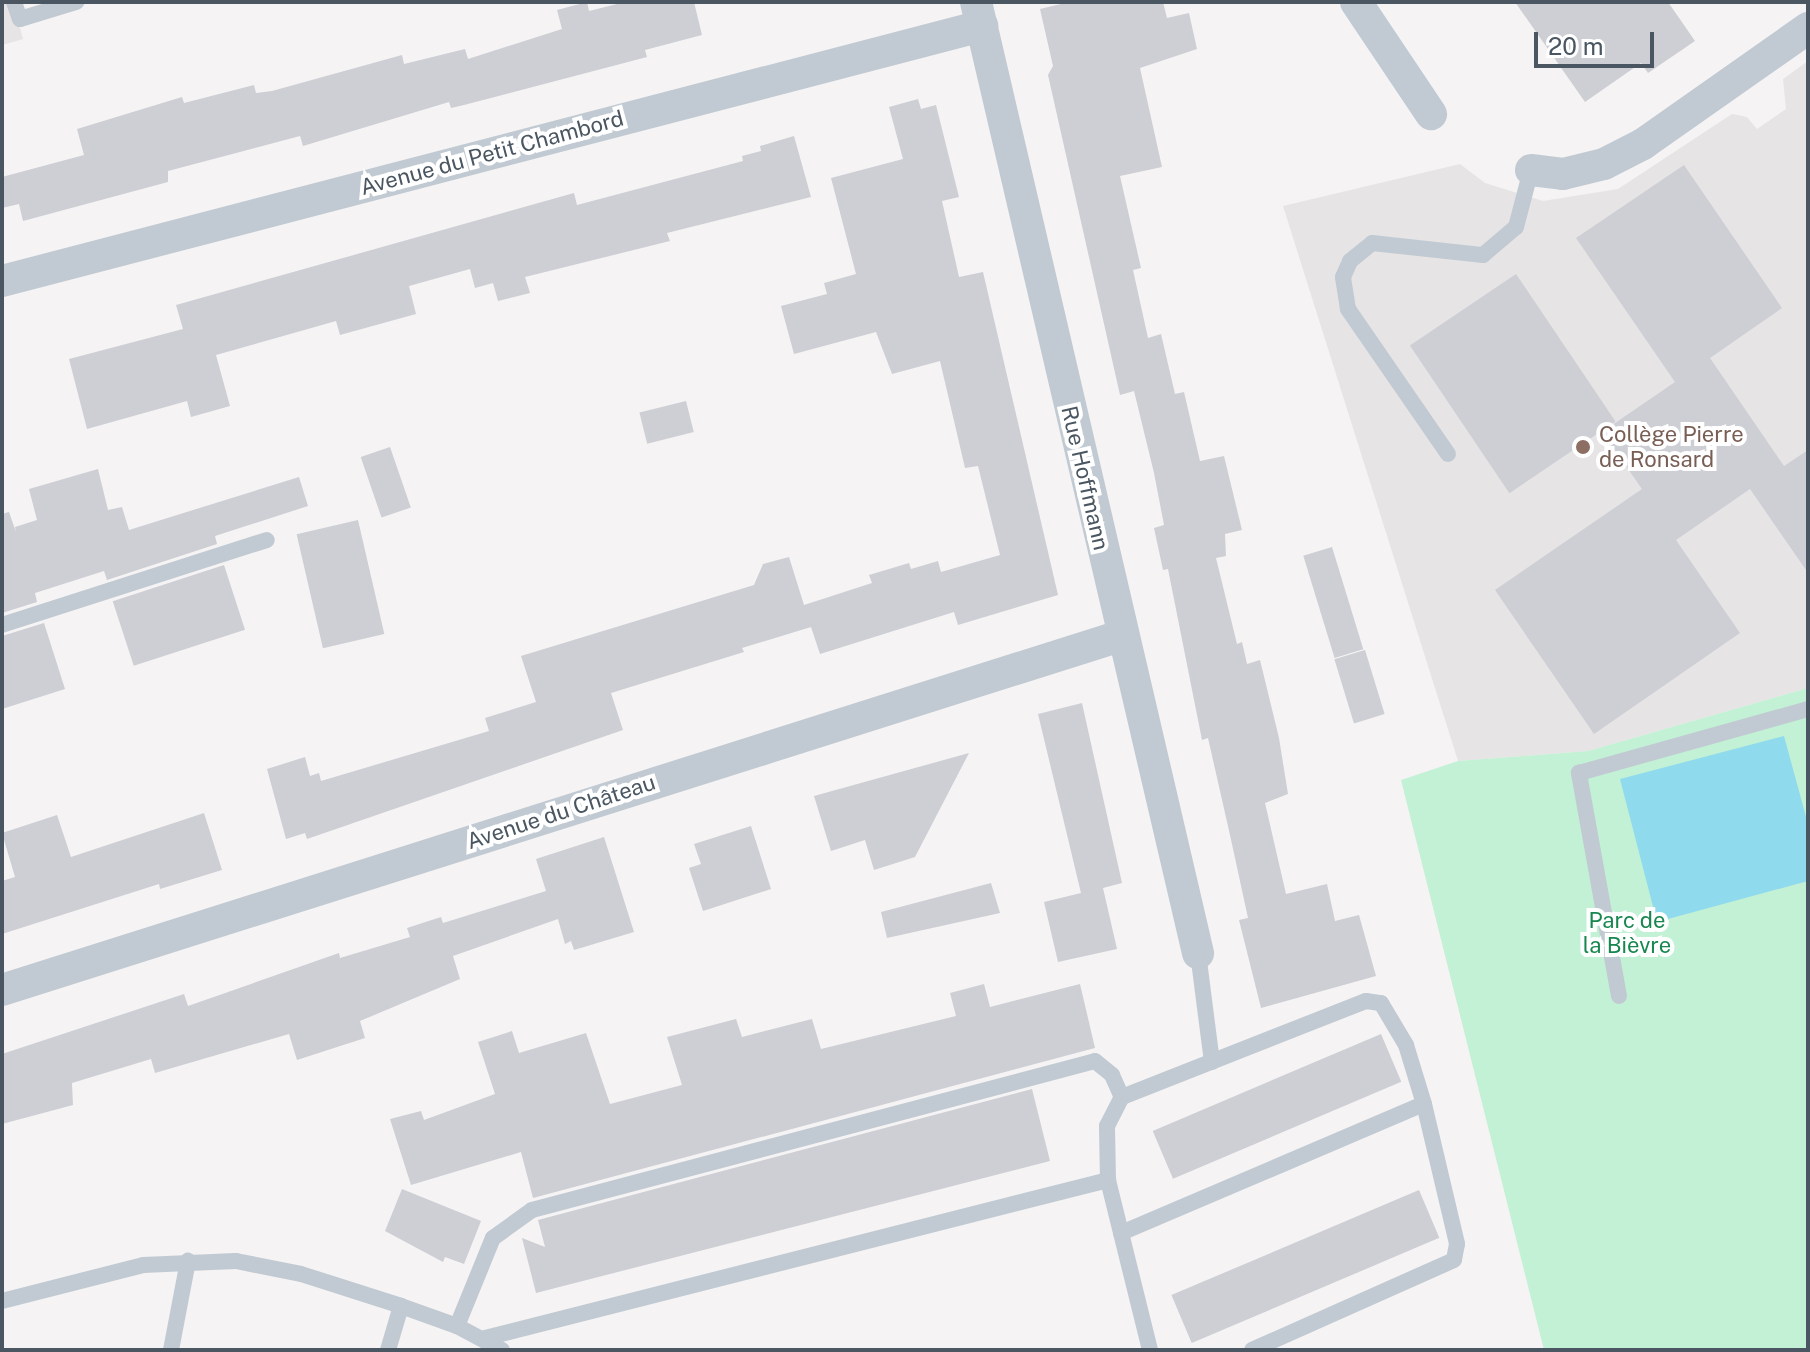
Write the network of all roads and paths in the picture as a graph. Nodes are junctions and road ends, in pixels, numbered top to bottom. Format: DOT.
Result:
graph roads {
  1 [pos="14,2"];
  2 [pos="76,2"];
  3 [pos="1356,2"];
  4 [pos="979,14"];
  5 [pos="1808,28"];
  6 [pos="1431,114"];
  7 [pos="1531,170"];
  8 [pos="2,281"];
  9 [pos="1448,454"];
  10 [pos="267,540"];
  11 [pos="2,625"];
  12 [pos="1120,636"];
  13 [pos="1808,709"];
  14 [pos="1198,953"];
  15 [pos="2,990"];
  16 [pos="1619,996"];
  17 [pos="1212,1062"];
  18 [pos="1122,1097"];
  19 [pos="1424,1104"];
  20 [pos="1108,1180"];
  21 [pos="1121,1233"];
  22 [pos="188,1261"];
  23 [pos="2,1301"];
  24 [pos="401,1306"];
  25 [pos="457,1326"];
  26 [pos="485,1338"];
  27 [pos="171,1350"];
  28 [pos="388,1350"];
  29 [pos="502,1350"];
  30 [pos="1150,1350"];
  31 [pos="1252,1350"];
  1 -- 2 [label="lane"];
  3 -- 6 [label="street"];
  4 -- 8 [label="street, Avenue du Petit Chambord"];
  4 -- 12 [label="street, Rue Hoffmann"];
  5 -- 7 [label="street"];
  7 -- 9 [label="lane"];
  10 -- 11 [label="lane"];
  12 -- 14 [label="street, Rue Hoffmann"];
  12 -- 15 [label="street, Avenue du Château"];
  13 -- 16 [label="lane"];
  14 -- 17 [label="lane"];
  17 -- 18 [label="lane"];
  17 -- 19 [label="lane"];
  18 -- 20 [label="lane"];
  18 -- 25 [label="lane"];
  19 -- 21 [label="lane"];
  19 -- 31 [label="lane"];
  20 -- 21 [label="lane"];
  20 -- 26 [label="lane"];
  21 -- 30 [label="lane"];
  22 -- 23 [label="lane"];
  22 -- 24 [label="lane"];
  22 -- 27 [label="lane"];
  24 -- 25 [label="lane"];
  24 -- 28 [label="lane"];
  25 -- 26 [label="lane"];
  26 -- 29 [label="lane"];
}
